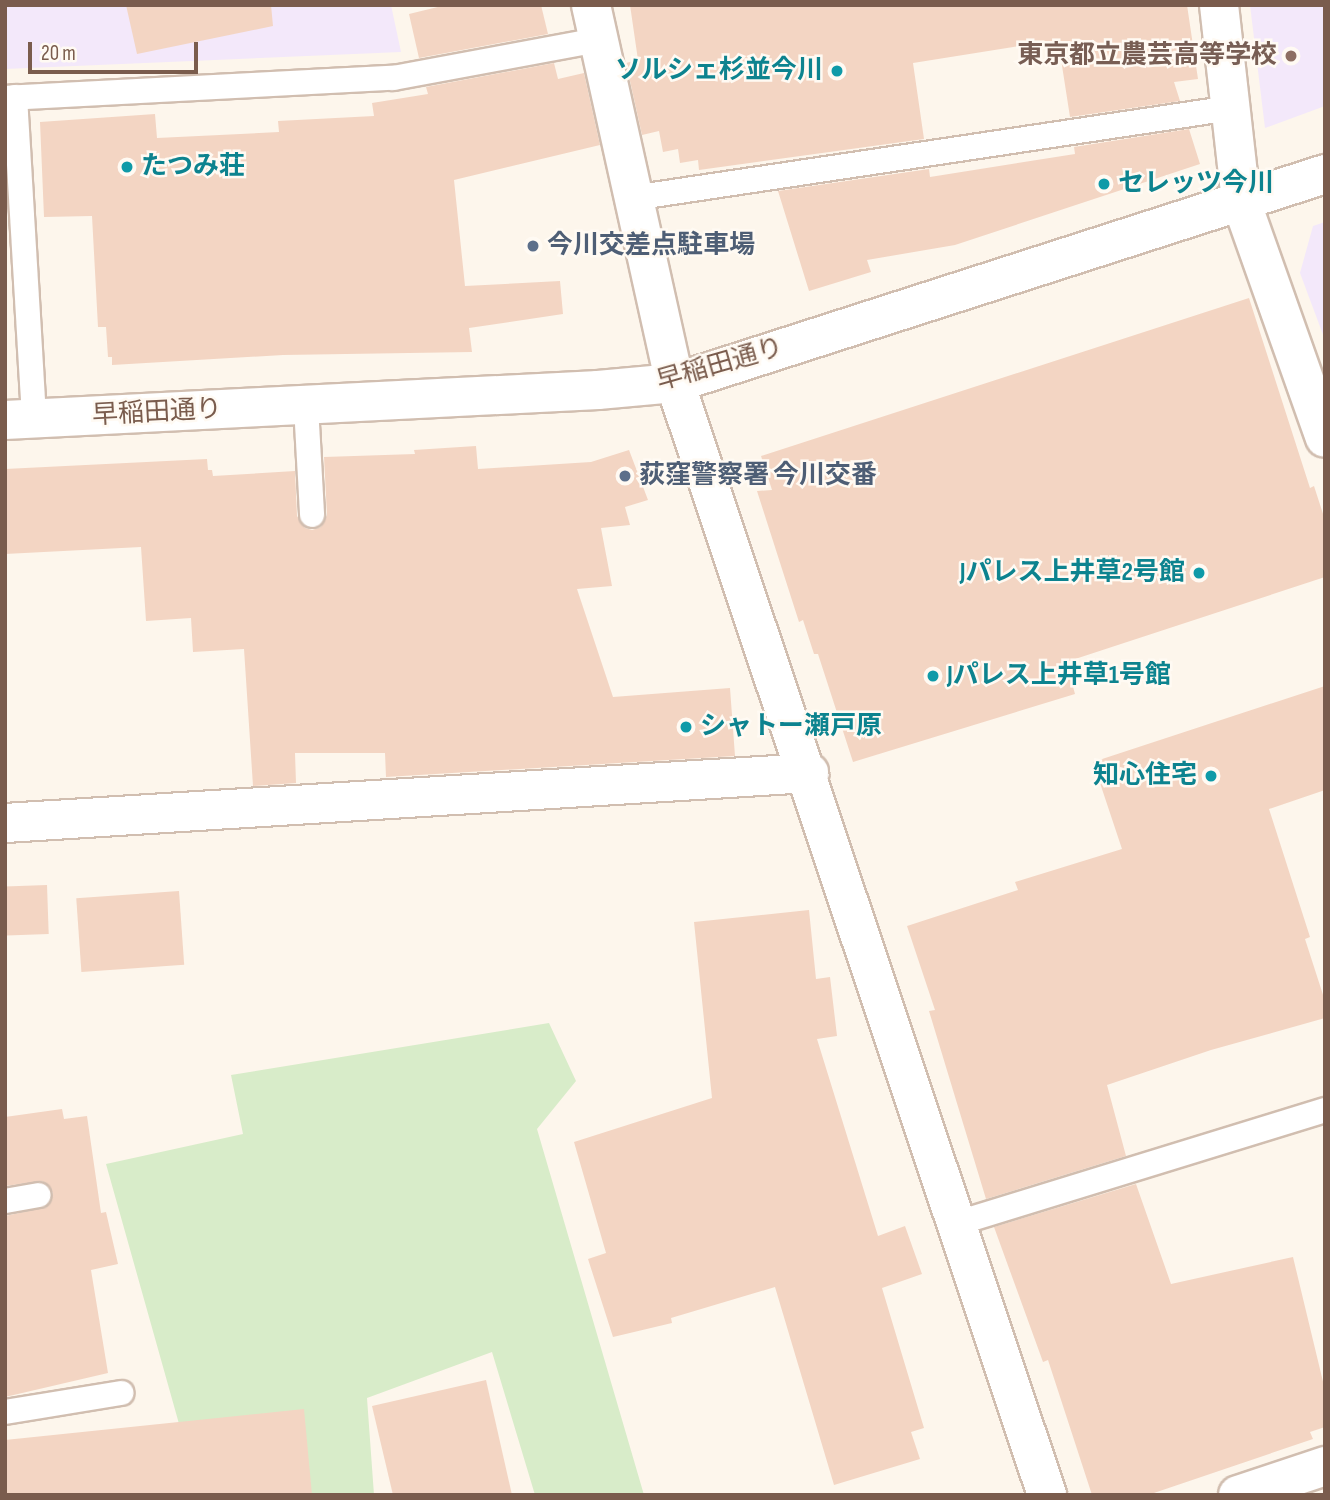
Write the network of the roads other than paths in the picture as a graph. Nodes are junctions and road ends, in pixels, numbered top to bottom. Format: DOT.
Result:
graph roads {
  1 [pos="1219,5"];
  2 [pos="595,22"];
  3 [pos="10,98"];
  4 [pos="1231,108"];
  5 [pos="1325,174"];
  6 [pos="633,198"];
  7 [pos="1241,201"];
  8 [pos="676,383"];
  9 [pos="306,406"];
  10 [pos="20,419"];
  11 [pos="1325,438"];
  12 [pos="312,515"];
  13 [pos="809,774"];
  14 [pos="5,823"];
  15 [pos="1325,1110"];
  16 [pos="38,1195"];
  17 [pos="5,1201"];
  18 [pos="958,1223"];
  19 [pos="121,1393"];
  20 [pos="5,1412"];
  21 [pos="1325,1466"];
  22 [pos="1047,1495"];
  23 [pos="1238,1495"];
  1 -- 4 [label="street"];
  2 -- 3 [label="lane"];
  2 -- 6 [label="street"];
  3 -- 10 [label="lane"];
  4 -- 6 [label="lane"];
  4 -- 7 [label="street"];
  5 -- 7 [label="street, 早稲田通り"];
  6 -- 8 [label="street"];
  7 -- 8 [label="street, 早稲田通り"];
  7 -- 11 [label="street"];
  8 -- 9 [label="street, 早稲田通り"];
  8 -- 13 [label="street"];
  9 -- 10 [label="street, 早稲田通り"];
  9 -- 12 [label="lane"];
  13 -- 14 [label="street"];
  13 -- 18 [label="street"];
  15 -- 18 [label="lane"];
  16 -- 17 [label="lane"];
  18 -- 22 [label="street"];
  19 -- 20 [label="lane"];
  21 -- 23 [label="street"];
}
